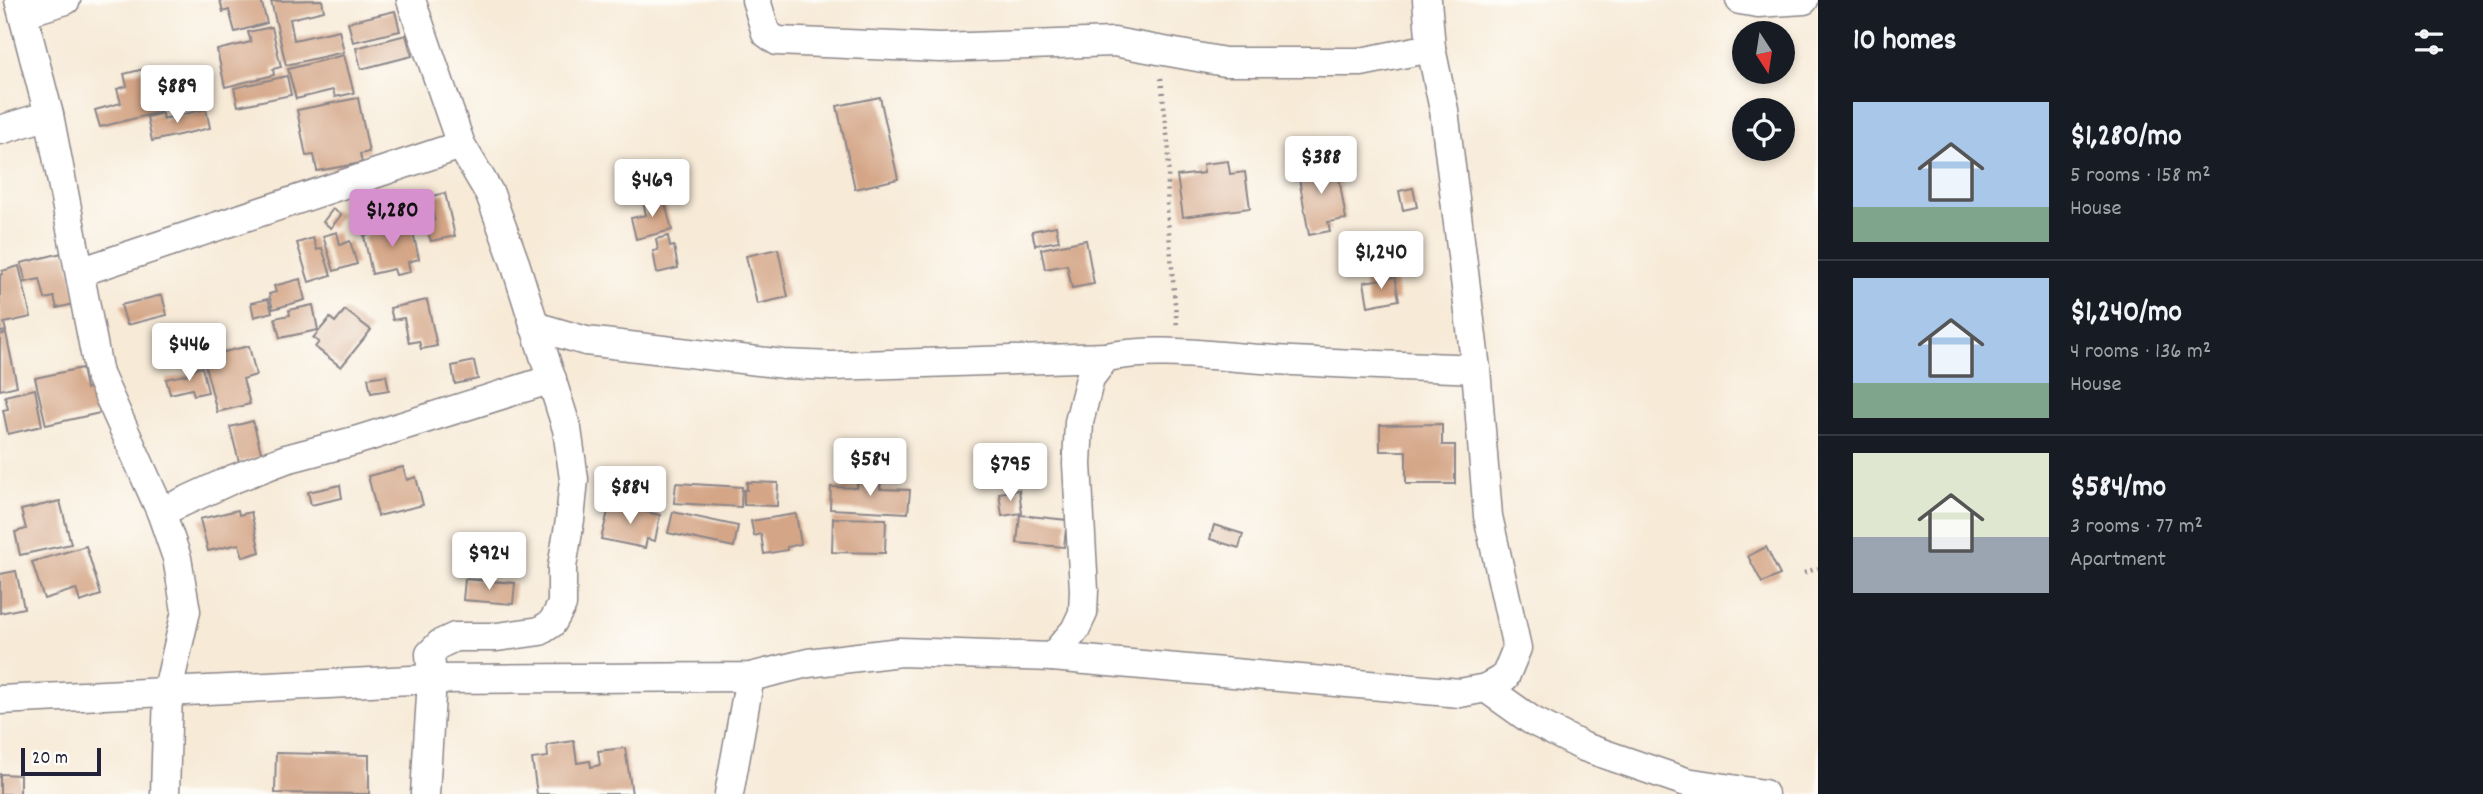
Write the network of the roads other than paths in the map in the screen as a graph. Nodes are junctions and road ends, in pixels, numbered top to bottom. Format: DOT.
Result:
graph roads {
  1 [pos="66,0"];
  2 [pos="411,0"];
  3 [pos="756,0"];
  4 [pos="1427,0"];
  5 [pos="1740,0"];
  6 [pos="1804,0"];
  7 [pos="21,6"];
  8 [pos="1431,48"];
  9 [pos="49,115"];
  10 [pos="0,130"];
  11 [pos="461,145"];
  12 [pos="80,272"];
  13 [pos="534,326"];
  14 [pos="1106,357"];
  15 [pos="1476,369"];
  16 [pos="552,379"];
  17 [pos="161,512"];
  18 [pos="1052,656"];
  19 [pos="750,677"];
  20 [pos="432,678"];
  21 [pos="1486,688"];
  22 [pos="168,690"];
  23 [pos="0,701"];
  24 [pos="1686,788"];
  25 [pos="165,794"];
  26 [pos="425,794"];
  27 [pos="729,794"];
  28 [pos="1764,794"];
  1 -- 7 [label="street"];
  2 -- 11 [label="street"];
  3 -- 8 [label="street"];
  4 -- 8 [label="street"];
  5 -- 6 [label="street"];
  7 -- 9 [label="street"];
  8 -- 15 [label="street"];
  9 -- 10 [label="street"];
  9 -- 12 [label="street"];
  11 -- 12 [label="street"];
  11 -- 13 [label="street"];
  12 -- 17 [label="street"];
  13 -- 14 [label="street"];
  13 -- 16 [label="street"];
  14 -- 15 [label="street"];
  14 -- 18 [label="street"];
  15 -- 21 [label="street"];
  16 -- 17 [label="street"];
  16 -- 20 [label="street"];
  17 -- 22 [label="street"];
  18 -- 19 [label="street"];
  18 -- 21 [label="street"];
  19 -- 20 [label="street"];
  19 -- 27 [label="street"];
  20 -- 22 [label="street"];
  20 -- 26 [label="street"];
  21 -- 24 [label="street"];
  22 -- 23 [label="street"];
  22 -- 25 [label="street"];
  24 -- 28 [label="street"];
}
